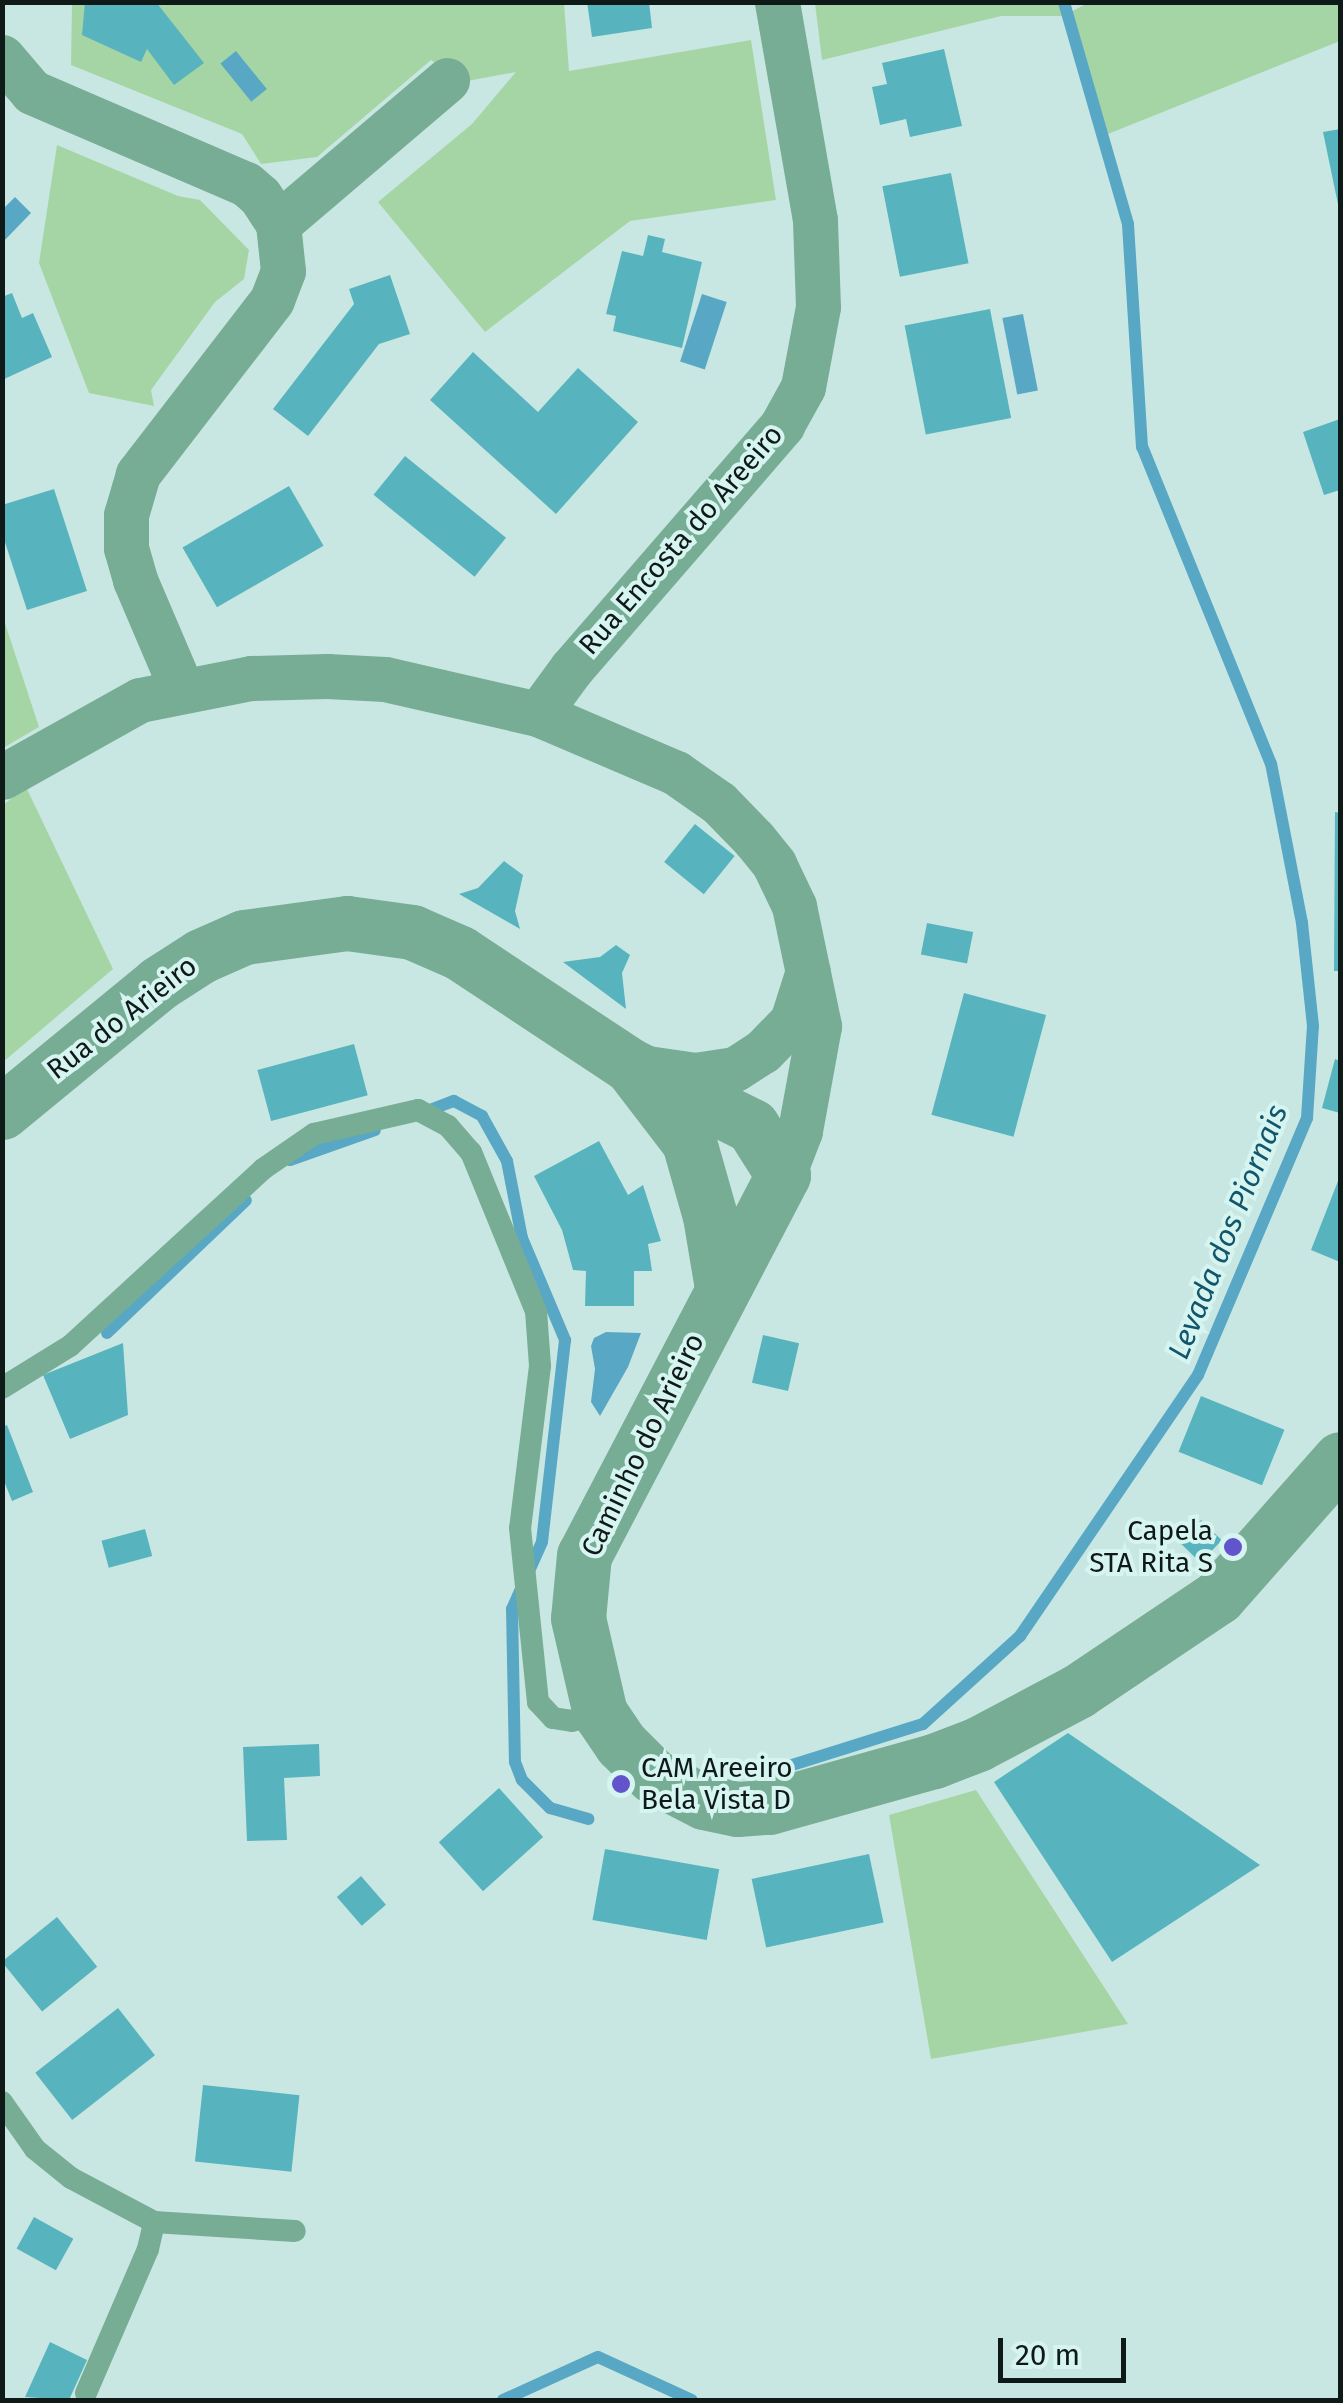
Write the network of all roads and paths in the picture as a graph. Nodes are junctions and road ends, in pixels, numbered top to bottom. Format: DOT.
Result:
graph roads {
  1 [pos="777,2"];
  2 [pos="2,57"];
  3 [pos="447,80"];
  4 [pos="278,224"];
  5 [pos="182,690"];
  6 [pos="538,714"];
  7 [pos="2,777"];
  8 [pos="809,969"];
  9 [pos="629,1064"];
  10 [pos="2,1112"];
  11 [pos="690,1142"];
  12 [pos="783,1175"];
  13 [pos="722,1288"];
  14 [pos="2,1388"];
  15 [pos="1340,1459"];
  16 [pos="600,1713"];
  17 [pos="2,2102"];
  18 [pos="154,2222"];
  19 [pos="295,2232"];
  20 [pos="86,2394"];
  1 -- 6 [label="street, Rua Encosta do Areeiro"];
  2 -- 4 [label="street"];
  3 -- 4 [label="street"];
  4 -- 5 [label="street"];
  5 -- 6 [label="street, Caminho do Arieiro"];
  5 -- 7 [label="street, Caminho do Arieiro"];
  6 -- 8 [label="street, Caminho do Arieiro"];
  8 -- 9 [label="street"];
  8 -- 12 [label="street, Caminho do Arieiro"];
  9 -- 10 [label="street, Rua do Arieiro"];
  9 -- 11 [label="street, Rua do Arieiro"];
  9 -- 12 [label="street, Rua do Arieiro"];
  11 -- 12 [label="street, Rua do Arieiro"];
  11 -- 13 [label="street, Rua do Arieiro"];
  12 -- 13 [label="street, Caminho do Arieiro"];
  13 -- 16 [label="street, Caminho do Arieiro"];
  14 -- 16 [label="lane"];
  15 -- 16 [label="street, Caminho do Arieiro"];
  17 -- 18 [label="lane"];
  18 -- 19 [label="lane"];
  18 -- 20 [label="lane"];
}
